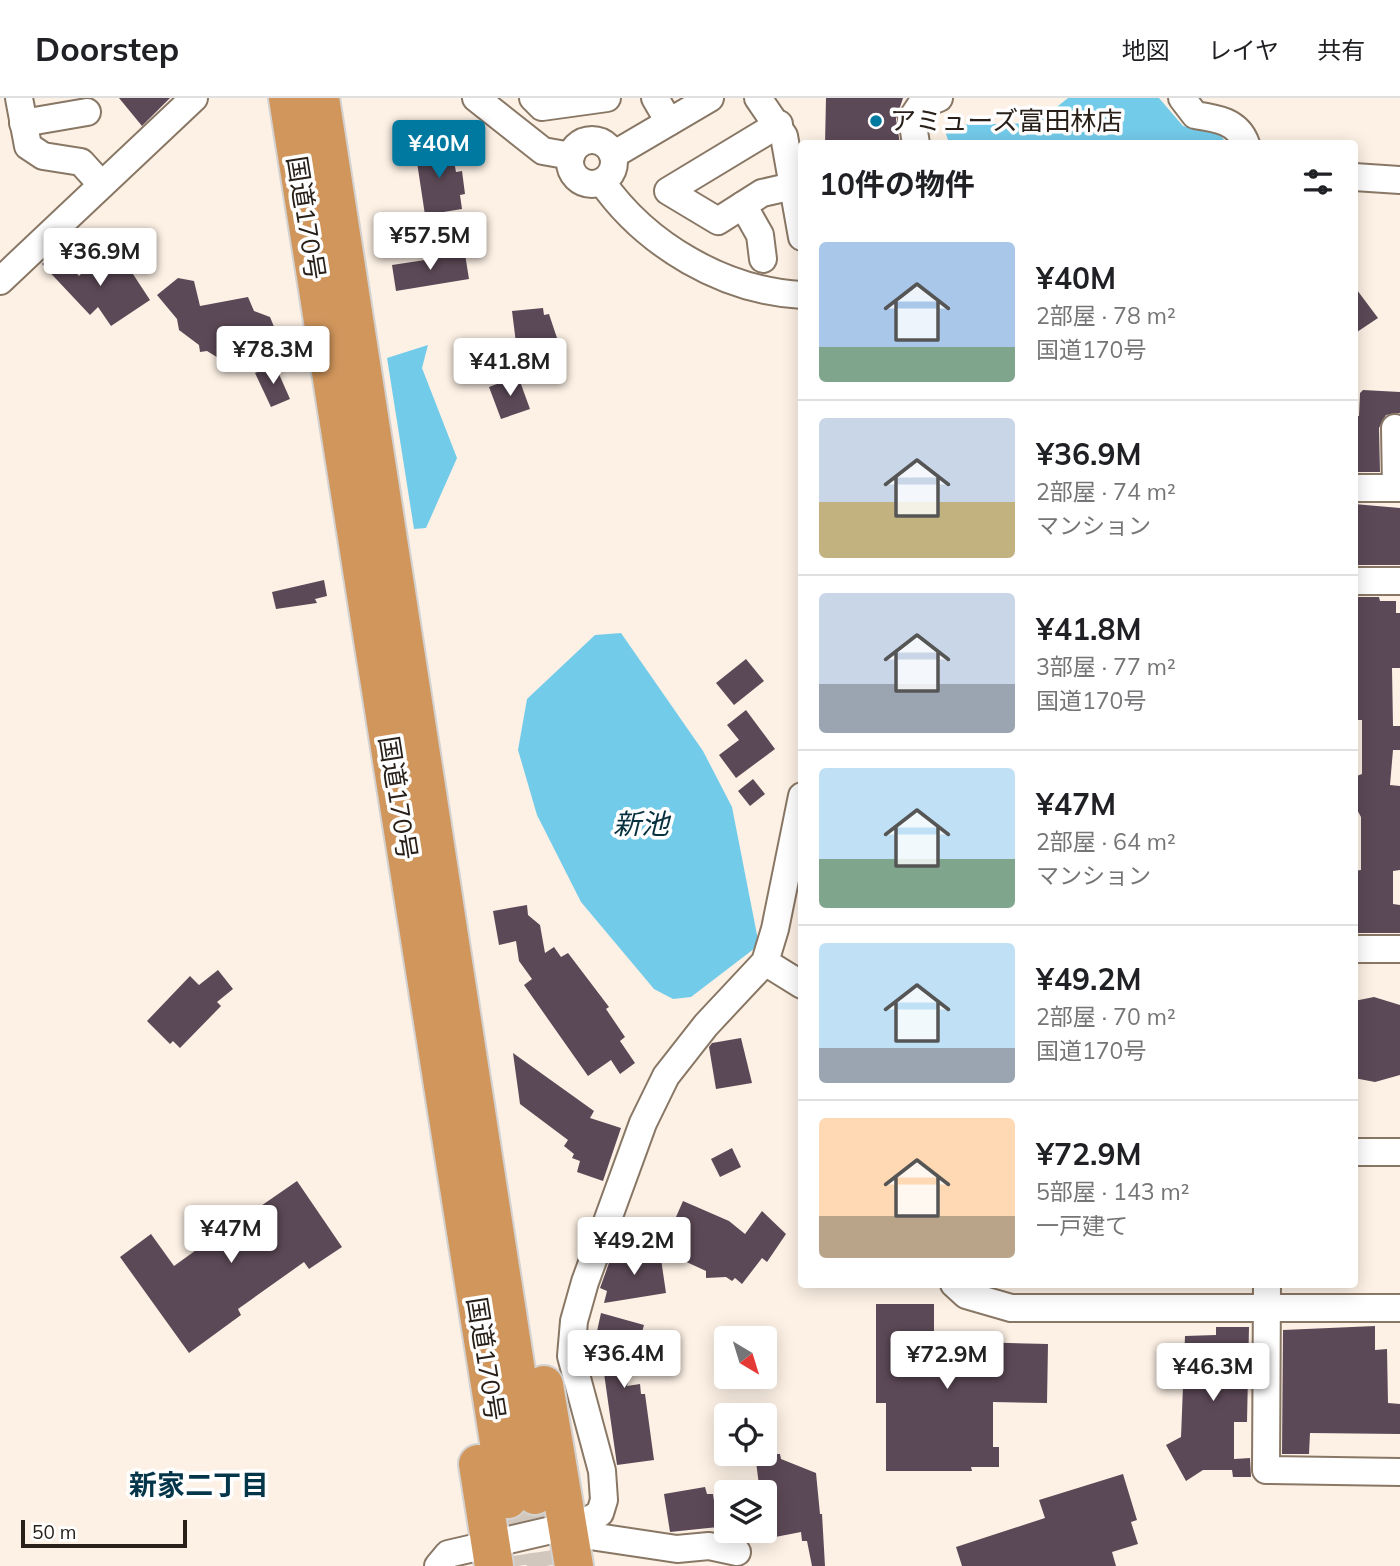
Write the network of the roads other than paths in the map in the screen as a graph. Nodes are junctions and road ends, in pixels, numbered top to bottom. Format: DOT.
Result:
graph roads {
  1 [pos="194,98"];
  2 [pos="288,98"];
  3 [pos="320,98"];
  4 [pos="476,98"];
  5 [pos="533,98"];
  6 [pos="601,98"];
  7 [pos="655,98"];
  8 [pos="710,98"];
  9 [pos="758,98"];
  10 [pos="939,98"];
  11 [pos="1182,98"];
  12 [pos="21,110"];
  13 [pos="87,112"];
  14 [pos="669,122"];
  15 [pos="779,124"];
  16 [pos="915,140"];
  17 [pos="1244,140"];
  18 [pos="613,155"];
  19 [pos="571,156"];
  20 [pos="1358,177"];
  21 [pos="1400,180"];
  22 [pos="602,182"];
  23 [pos="101,184"];
  24 [pos="793,186"];
  25 [pos="743,205"];
  26 [pos="798,214"];
  27 [pos="763,258"];
  28 [pos="0,281"];
  29 [pos="798,295"];
  30 [pos="1395,428"];
  31 [pos="1358,488"];
  32 [pos="1398,488"];
  33 [pos="1358,581"];
  34 [pos="1400,581"];
  35 [pos="409,679"];
  36 [pos="389,743"];
  37 [pos="798,816"];
  38 [pos="1358,949"];
  39 [pos="1400,949"];
  40 [pos="765,962"];
  41 [pos="798,983"];
  42 [pos="1358,1152"];
  43 [pos="1400,1152"];
  44 [pos="959,1288"];
  45 [pos="1112,1296"];
  46 [pos="1267,1296"];
  47 [pos="1400,1308"];
  48 [pos="1400,1472"];
  49 [pos="577,1524"];
  50 [pos="737,1552"];
  51 [pos="492,1556"];
  52 [pos="438,1566"];
  53 [pos="574,1566"];
  1 -- 23 [label="street"];
  2 -- 36 [label="highway, 国道170号"];
  3 -- 35 [label="highway, 国道170号"];
  4 -- 19 [label="street"];
  5 -- 6 [label="street"];
  7 -- 14 [label="street"];
  8 -- 14 [label="street"];
  9 -- 15 [label="street"];
  10 -- 16 [label="street"];
  11 -- 17 [label="street"];
  12 -- 13 [label="street"];
  12 -- 23 [label="street"];
  14 -- 18 [label="street"];
  15 -- 24 [label="street"];
  15 -- 25 [label="street"];
  18 -- 19 [label="street"];
  18 -- 22 [label="street"];
  19 -- 22 [label="street"];
  20 -- 21 [label="street"];
  22 -- 29 [label="street"];
  23 -- 28 [label="street"];
  24 -- 25 [label="street"];
  24 -- 26 [label="street"];
  25 -- 27 [label="street"];
  30 -- 32 [label="street"];
  31 -- 32 [label="street"];
  33 -- 34 [label="street"];
  35 -- 36 [label="highway, 国道170号"];
  35 -- 49 [label="highway"];
  36 -- 51 [label="highway"];
  37 -- 40 [label="street"];
  38 -- 39 [label="street"];
  40 -- 41 [label="street"];
  40 -- 49 [label="street"];
  42 -- 43 [label="street"];
  44 -- 45 [label="street"];
  45 -- 46 [label="street"];
  46 -- 47 [label="street"];
  46 -- 48 [label="street"];
  49 -- 50 [label="street"];
  49 -- 51 [label="street"];
  49 -- 53 [label="highway"];
  51 -- 52 [label="street"];
}
